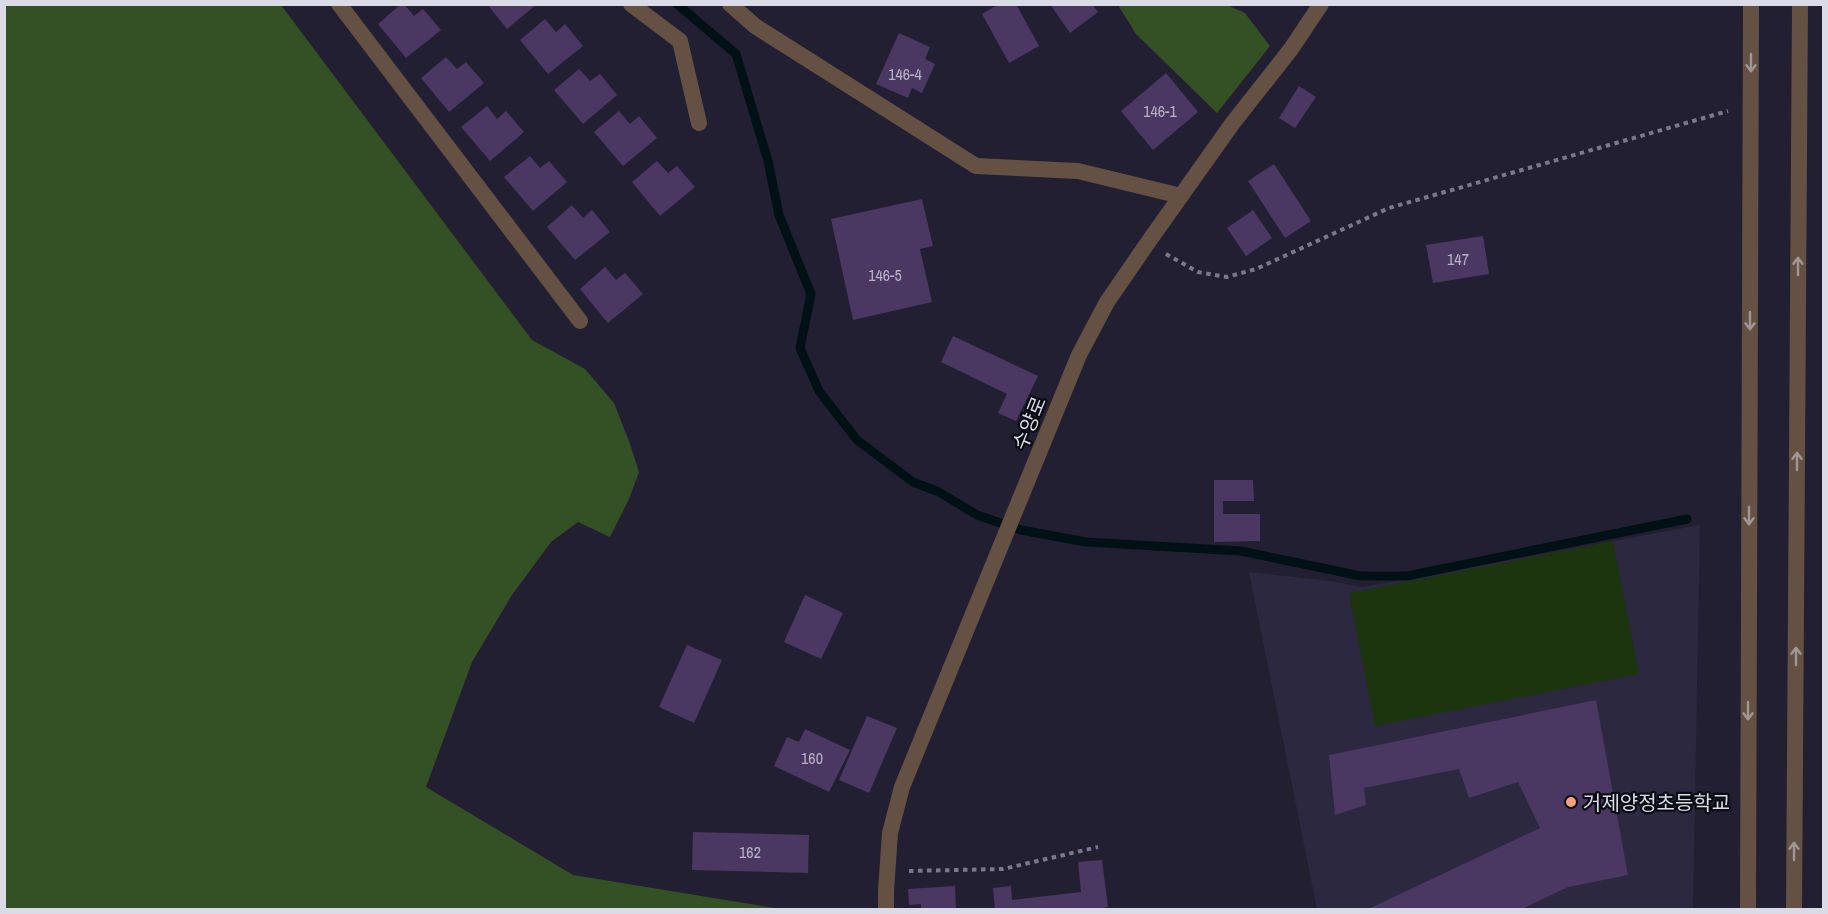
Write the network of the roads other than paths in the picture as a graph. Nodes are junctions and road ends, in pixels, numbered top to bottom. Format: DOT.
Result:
graph roads {
  1 [pos="339,4"];
  2 [pos="631,4"];
  3 [pos="730,4"];
  4 [pos="1321,4"];
  5 [pos="1751,4"];
  6 [pos="1800,4"];
  7 [pos="699,123"];
  8 [pos="1181,196"];
  9 [pos="580,321"];
  10 [pos="886,909"];
  11 [pos="1748,909"];
  12 [pos="1794,909"];
  1 -- 9 [label="street"];
  2 -- 7 [label="street"];
  3 -- 8 [label="street"];
  4 -- 8 [label="street, 수양로"];
  5 -- 11 [label="street, one-way"];
  12 -- 6 [label="street, one-way"];
  8 -- 10 [label="street, 수양로"];
}
